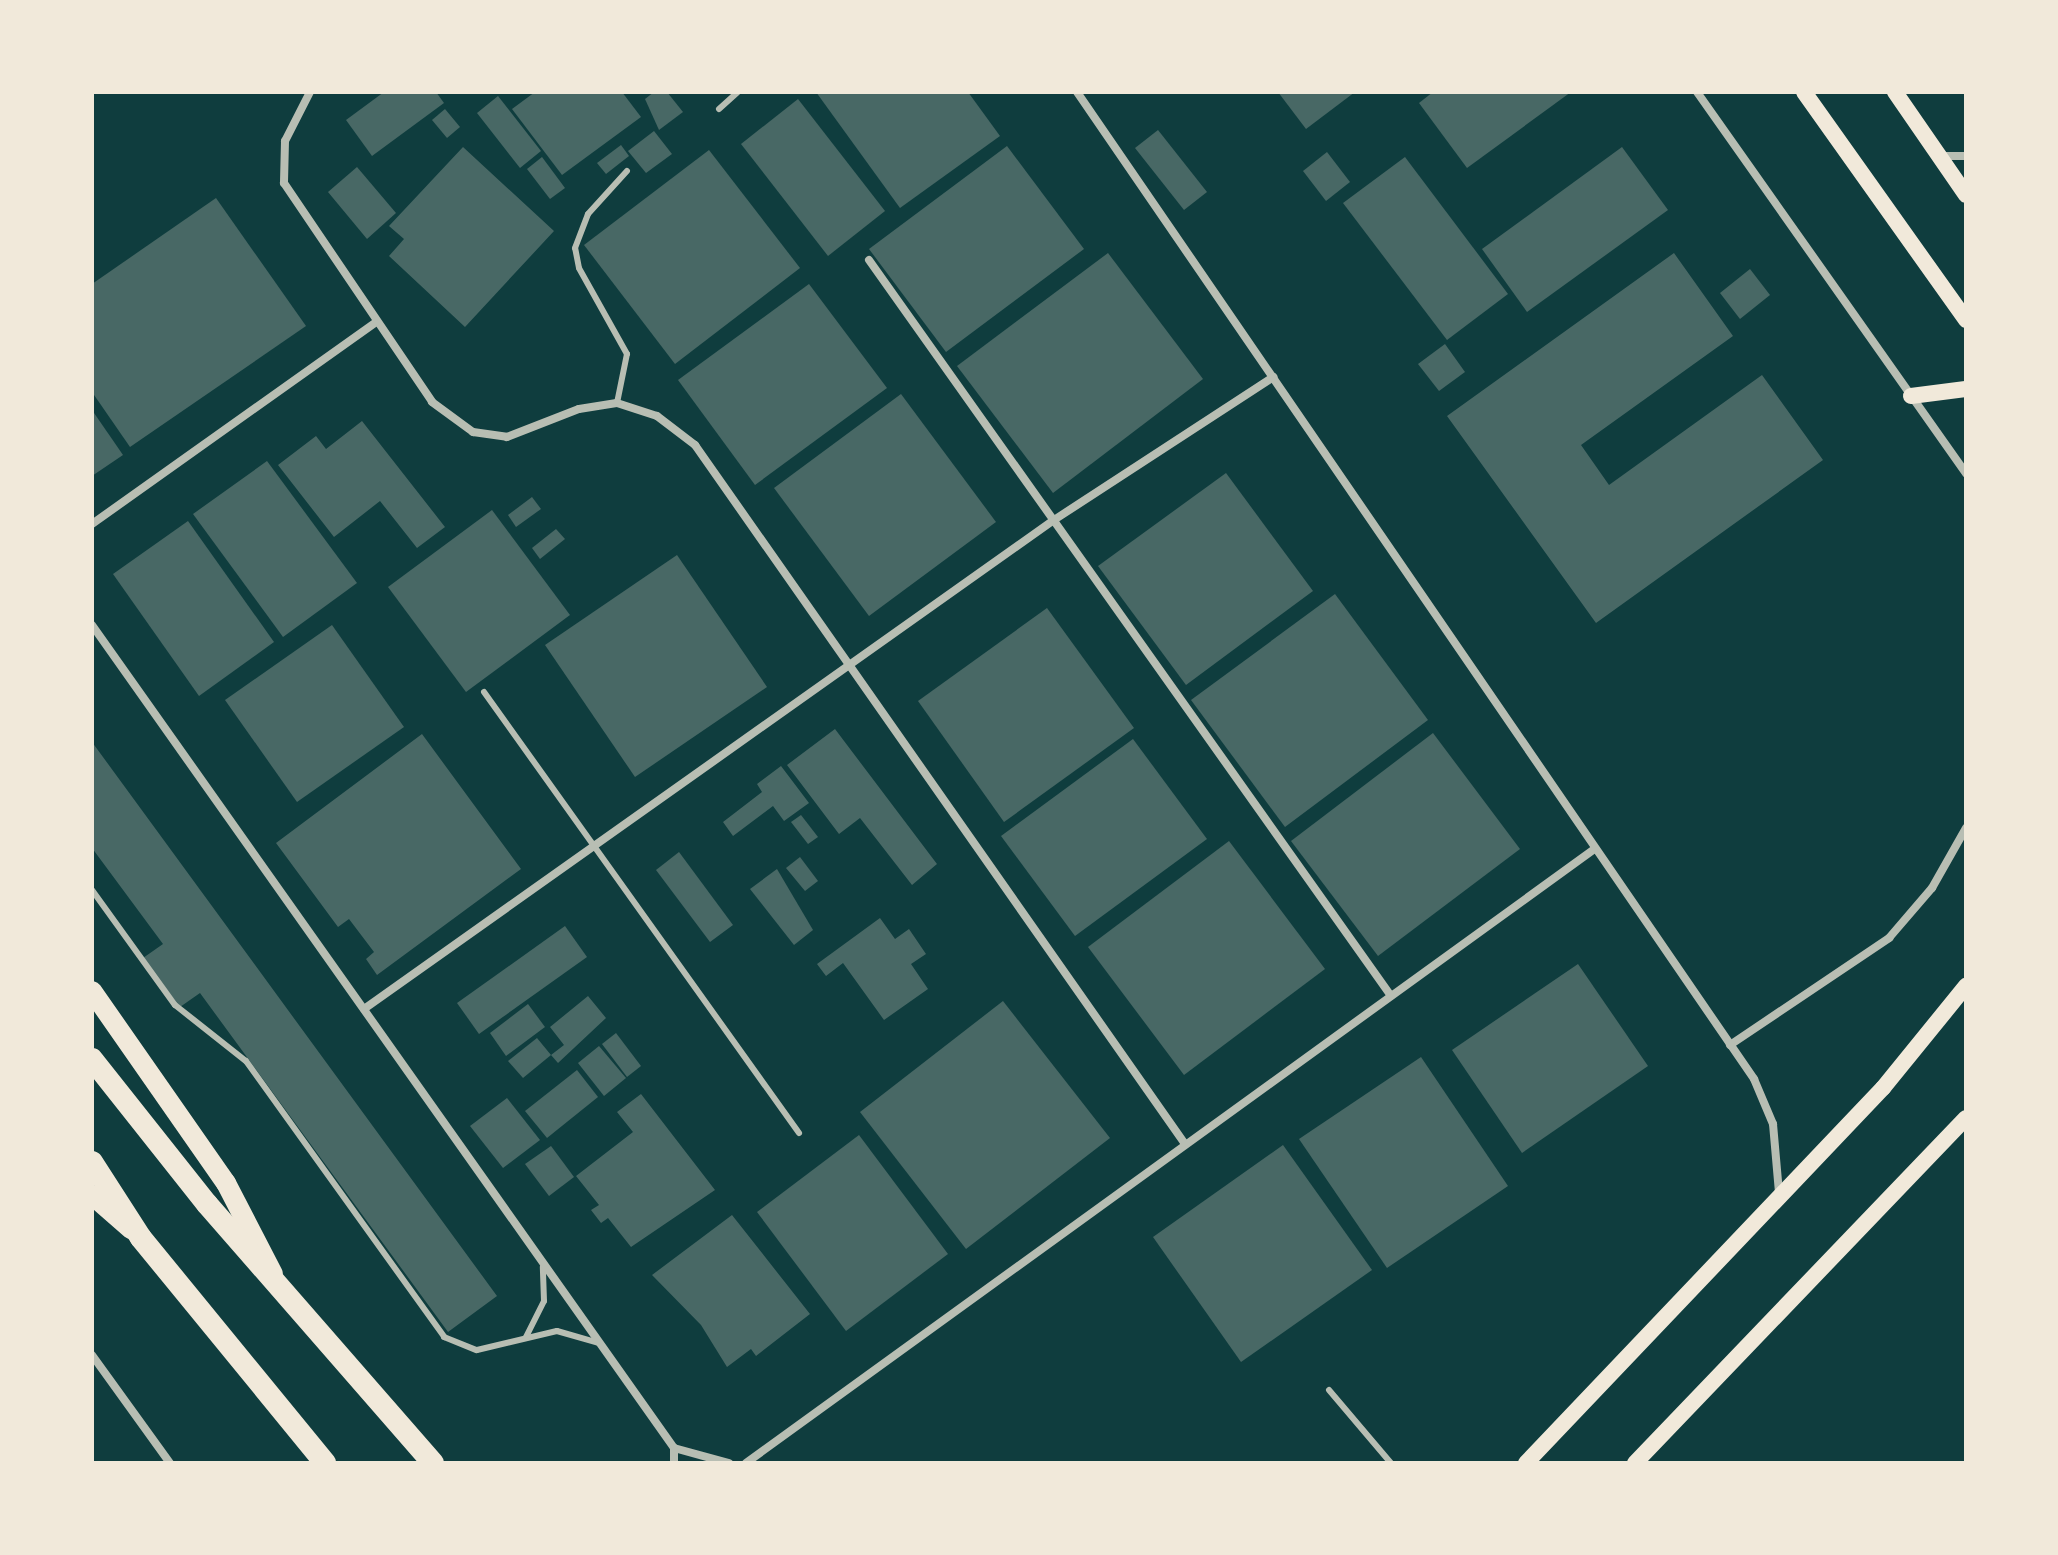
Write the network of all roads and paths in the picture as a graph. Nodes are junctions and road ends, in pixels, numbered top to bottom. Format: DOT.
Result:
graph roads {
  1 [pos="310,92"];
  2 [pos="738,92"];
  3 [pos="1077,92"];
  4 [pos="1697,92"];
  5 [pos="1804,92"];
  6 [pos="1895,92"];
  7 [pos="719,109"];
  8 [pos="1939,156"];
  9 [pos="1966,156"];
  10 [pos="627,171"];
  11 [pos="1966,195"];
  12 [pos="869,260"];
  13 [pos="1966,320"];
  14 [pos="375,323"];
  15 [pos="1273,377"];
  16 [pos="1966,389"];
  17 [pos="1911,396"];
  18 [pos="617,403"];
  19 [pos="1966,474"];
  20 [pos="1054,520"];
  21 [pos="92,524"];
  22 [pos="92,625"];
  23 [pos="850,665"];
  24 [pos="484,692"];
  25 [pos="1966,828"];
  26 [pos="594,846"];
  27 [pos="1593,850"];
  28 [pos="92,890"];
  29 [pos="1966,986"];
  30 [pos="92,991"];
  31 [pos="1391,996"];
  32 [pos="364,1009"];
  33 [pos="1730,1045"];
  34 [pos="92,1059"];
  35 [pos="1966,1118"];
  36 [pos="799,1133"];
  37 [pos="1185,1144"];
  38 [pos="92,1162"];
  39 [pos="92,1195"];
  40 [pos="1779,1197"];
  41 [pos="141,1238"];
  42 [pos="541,1260"];
  43 [pos="278,1285"];
  44 [pos="526,1337"];
  45 [pos="602,1344"];
  46 [pos="92,1355"];
  47 [pos="1329,1390"];
  48 [pos="674,1448"];
  49 [pos="170,1463"];
  50 [pos="325,1463"];
  51 [pos="433,1463"];
  52 [pos="674,1463"];
  53 [pos="729,1463"];
  54 [pos="746,1463"];
  55 [pos="1391,1463"];
  56 [pos="1526,1463"];
  57 [pos="1635,1463"];
  1 -- 14 [label="street"];
  2 -- 7 [label="lane"];
  3 -- 15 [label="street"];
  4 -- 17 [label="street"];
  5 -- 13 [label="main road"];
  6 -- 8 [label="main road"];
  8 -- 9 [label="street"];
  8 -- 11 [label="main road"];
  10 -- 18 [label="lane"];
  12 -- 20 [label="street"];
  14 -- 18 [label="street"];
  14 -- 21 [label="street"];
  15 -- 20 [label="street"];
  15 -- 27 [label="street"];
  16 -- 17 [label="main road"];
  17 -- 19 [label="street"];
  18 -- 23 [label="street"];
  20 -- 23 [label="street"];
  20 -- 31 [label="street"];
  22 -- 32 [label="street"];
  23 -- 26 [label="street"];
  23 -- 37 [label="street"];
  24 -- 26 [label="lane"];
  25 -- 33 [label="street"];
  26 -- 32 [label="street"];
  26 -- 36 [label="lane"];
  27 -- 31 [label="street"];
  27 -- 33 [label="street"];
  28 -- 44 [label="lane"];
  29 -- 40 [label="main road"];
  30 -- 43 [label="main road"];
  31 -- 37 [label="street"];
  32 -- 42 [label="street"];
  33 -- 40 [label="street"];
  34 -- 43 [label="highway"];
  35 -- 57 [label="main road"];
  37 -- 54 [label="street"];
  38 -- 41 [label="highway"];
  39 -- 41 [label="main road"];
  40 -- 56 [label="main road"];
  41 -- 50 [label="highway"];
  42 -- 44 [label="lane"];
  42 -- 45 [label="street"];
  43 -- 51 [label="highway"];
  44 -- 45 [label="lane"];
  45 -- 48 [label="street"];
  46 -- 49 [label="street"];
  47 -- 55 [label="lane"];
  48 -- 52 [label="street"];
  48 -- 53 [label="street"];
}
